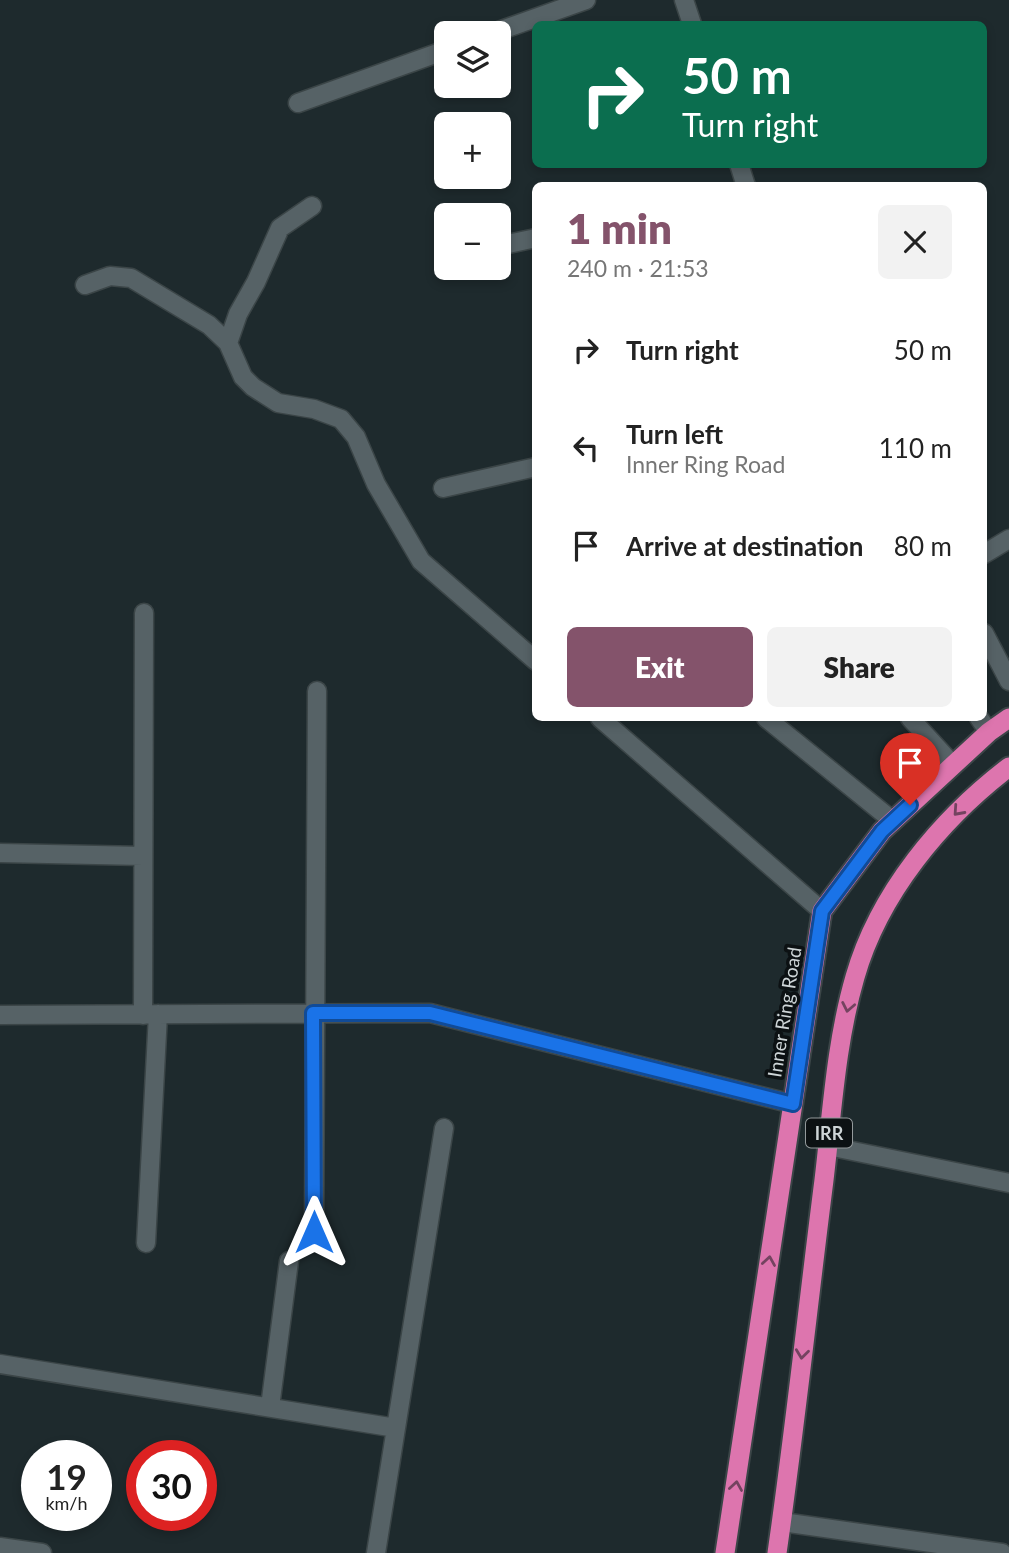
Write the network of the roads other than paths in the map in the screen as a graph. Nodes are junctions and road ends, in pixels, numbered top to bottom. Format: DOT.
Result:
graph roads {
  1 [pos="586,0"];
  2 [pos="684,0"];
  3 [pos="691,21"];
  4 [pos="511,27"];
  5 [pos="434,54"];
  6 [pos="298,103"];
  7 [pos="312,206"];
  8 [pos="532,238"];
  9 [pos="511,243"];
  10 [pos="85,285"];
  11 [pos="228,343"];
  12 [pos="532,468"];
  13 [pos="443,488"];
  14 [pos="1009,539"];
  15 [pos="987,552"];
  16 [pos="144,613"];
  17 [pos="987,639"];
  18 [pos="532,658"];
  19 [pos="1009,681"];
  20 [pos="317,691"];
  21 [pos="1009,718"];
  22 [pos="603,721"];
  23 [pos="770,721"];
  24 [pos="913,721"];
  25 [pos="984,725"];
  26 [pos="953,765"];
  27 [pos="1007,773"];
  28 [pos="894,821"];
  29 [pos="0,853"];
  30 [pos="143,856"];
  31 [pos="822,911"];
  32 [pos="313,1013"];
  33 [pos="151,1014"];
  34 [pos="0,1015"];
  35 [pos="793,1104"];
  36 [pos="444,1128"];
  37 [pos="828,1146"];
  38 [pos="1009,1183"];
  39 [pos="314,1232"];
  40 [pos="146,1243"];
  41 [pos="289,1261"];
  42 [pos="0,1364"];
  43 [pos="270,1407"];
  44 [pos="396,1428"];
  45 [pos="782,1522"];
  46 [pos="0,1547"];
  47 [pos="41,1553"];
  48 [pos="376,1553"];
  49 [pos="726,1553"];
  50 [pos="778,1553"];
  51 [pos="1002,1553"];
  1 -- 4 [label="street"];
  2 -- 3 [label="street"];
  5 -- 6 [label="street"];
  7 -- 11 [label="street"];
  8 -- 9 [label="street"];
  10 -- 11 [label="street"];
  11 -- 18 [label="street"];
  12 -- 13 [label="street"];
  14 -- 15 [label="street"];
  16 -- 30 [label="street"];
  17 -- 19 [label="street"];
  20 -- 32 [label="street"];
  21 -- 25 [label="highway, Inner Ring Road / IRR"];
  22 -- 31 [label="street"];
  23 -- 28 [label="street"];
  24 -- 26 [label="street"];
  25 -- 26 [label="highway, Inner Ring Road / IRR"];
  26 -- 28 [label="highway, Inner Ring Road / IRR"];
  27 -- 37 [label="highway, IRR, one-way"];
  28 -- 31 [label="highway, Inner Ring Road / IRR"];
  29 -- 30 [label="street"];
  30 -- 33 [label="street"];
  31 -- 35 [label="highway, Inner Ring Road / IRR"];
  32 -- 33 [label="street"];
  32 -- 35 [label="street"];
  32 -- 39 [label="street"];
  33 -- 34 [label="street"];
  33 -- 40 [label="street"];
  49 -- 35 [label="highway, Inner Ring Road / IRR, one-way"];
  36 -- 44 [label="street"];
  37 -- 38 [label="street"];
  37 -- 45 [label="highway, IRR, one-way"];
  41 -- 43 [label="street"];
  42 -- 43 [label="street"];
  43 -- 44 [label="street"];
  44 -- 48 [label="street"];
  45 -- 50 [label="highway, IRR"];
  45 -- 51 [label="street"];
  46 -- 47 [label="street"];
}
